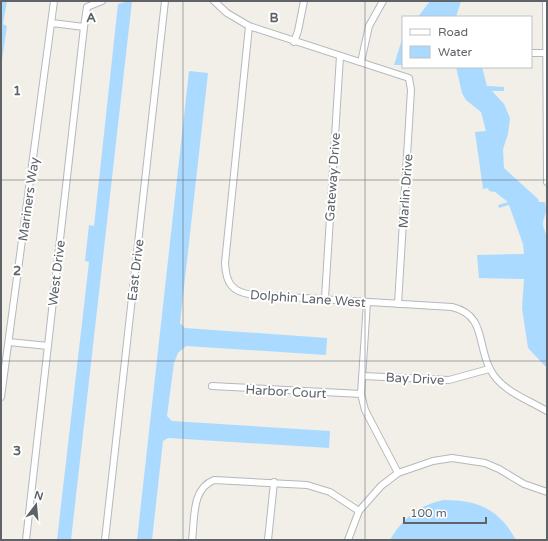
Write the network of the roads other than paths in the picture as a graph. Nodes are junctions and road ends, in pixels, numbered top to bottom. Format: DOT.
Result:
graph roads {
  1 [pos="54,1"];
  2 [pos="102,1"];
  3 [pos="165,1"];
  4 [pos="214,1"];
  5 [pos="304,1"];
  6 [pos="383,1"];
  7 [pos="546,1"];
  8 [pos="52,23"];
  9 [pos="249,26"];
  10 [pos="84,27"];
  11 [pos="294,42"];
  12 [pos="532,53"];
  13 [pos="547,53"];
  14 [pos="340,56"];
  15 [pos="361,62"];
  16 [pos="547,182"];
  17 [pos="325,298"];
  18 [pos="367,302"];
  19 [pos="398,304"];
  20 [pos="9,342"];
  21 [pos="48,346"];
  22 [pos="489,369"];
  23 [pos="363,376"];
  24 [pos="212,386"];
  25 [pos="361,394"];
  26 [pos="1,398"];
  27 [pos="547,411"];
  28 [pos="398,473"];
  29 [pos="274,482"];
  30 [pos="547,492"];
  31 [pos="359,511"];
  32 [pos="26,540"];
  33 [pos="105,540"];
  34 [pos="192,540"];
  35 [pos="268,540"];
  36 [pos="348,540"];
  1 -- 8 [label="street, Mariners Way"];
  2 -- 10 [label="street, West Drive"];
  3 -- 33 [label="street, East Drive"];
  4 -- 9 [label="street"];
  5 -- 11 [label="street"];
  6 -- 15 [label="street"];
  7 -- 13 [label="street"];
  8 -- 10 [label="street"];
  8 -- 20 [label="street, Mariners Way"];
  9 -- 11 [label="street"];
  9 -- 17 [label="street, Dolphin Lane West"];
  10 -- 21 [label="street, West Drive"];
  11 -- 14 [label="street"];
  12 -- 13 [label="street"];
  13 -- 16 [label="street"];
  14 -- 15 [label="street"];
  14 -- 17 [label="street, Gateway Drive"];
  15 -- 19 [label="street, Marlin Drive"];
  17 -- 18 [label="street, Dolphin Lane West"];
  18 -- 19 [label="street, Dolphin Lane West"];
  18 -- 23 [label="street"];
  19 -- 22 [label="street, Dolphin Lane West"];
  20 -- 21 [label="street"];
  20 -- 26 [label="street, Mariners Way"];
  21 -- 32 [label="street, West Drive"];
  22 -- 23 [label="street, Bay Drive"];
  22 -- 27 [label="street"];
  23 -- 25 [label="street"];
  24 -- 25 [label="street, Harbor Court"];
  25 -- 28 [label="street"];
  28 -- 30 [label="street"];
  28 -- 31 [label="street"];
  29 -- 31 [label="street"];
  29 -- 34 [label="street"];
  29 -- 35 [label="street"];
  31 -- 36 [label="street"];
}
